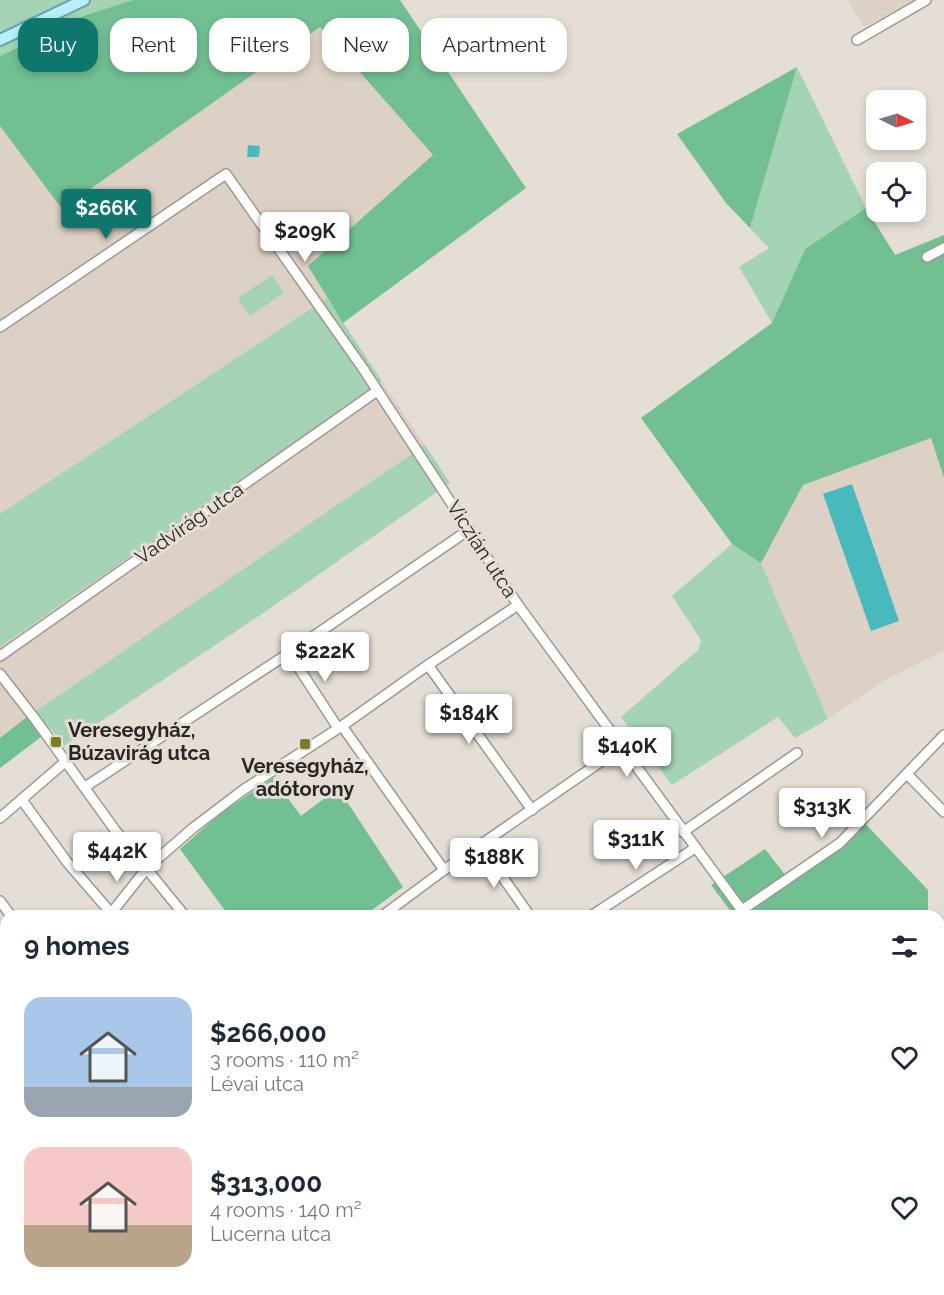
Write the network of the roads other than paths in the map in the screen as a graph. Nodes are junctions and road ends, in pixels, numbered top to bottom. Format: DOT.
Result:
graph roads {
  1 [pos="84,0"];
  2 [pos="926,0"];
  3 [pos="0,40"];
  4 [pos="857,40"];
  5 [pos="944,248"];
  6 [pos="927,257"];
  7 [pos="0,327"];
  8 [pos="377,391"];
  9 [pos="470,529"];
  10 [pos="518,605"];
  11 [pos="289,653"];
  12 [pos="0,656"];
  13 [pos="428,664"];
  14 [pos="0,676"];
  15 [pos="340,727"];
  16 [pos="944,735"];
  17 [pos="622,747"];
  18 [pos="797,753"];
  19 [pos="65,762"];
  20 [pos="907,774"];
  21 [pos="85,787"];
  22 [pos="22,800"];
  23 [pos="532,810"];
  24 [pos="944,812"];
  25 [pos="0,818"];
  26 [pos="683,832"];
  27 [pos="480,845"];
  28 [pos="695,848"];
  29 [pos="147,868"];
  30 [pos="444,870"];
  31 [pos="106,910"];
  32 [pos="114,910"];
  33 [pos="180,910"];
  34 [pos="389,910"];
  35 [pos="526,910"];
  36 [pos="600,910"];
  37 [pos="740,910"];
  38 [pos="751,910"];
  1 -- 3 [label="main road"];
  2 -- 4 [label="street"];
  5 -- 6 [label="street"];
  7 -- 8 [label="street, Viczián utca"];
  8 -- 9 [label="street, Viczián utca"];
  8 -- 12 [label="street, Vadvirág utca"];
  9 -- 10 [label="street, Viczián utca"];
  9 -- 11 [label="street"];
  10 -- 13 [label="street"];
  10 -- 17 [label="street, Viczián utca"];
  11 -- 15 [label="street"];
  11 -- 21 [label="street"];
  13 -- 15 [label="street"];
  13 -- 23 [label="street"];
  14 -- 19 [label="street"];
  15 -- 29 [label="street"];
  15 -- 30 [label="street"];
  16 -- 20 [label="street"];
  17 -- 23 [label="street"];
  17 -- 26 [label="street, Viczián utca"];
  18 -- 26 [label="street"];
  19 -- 21 [label="street"];
  19 -- 22 [label="street"];
  20 -- 24 [label="street"];
  20 -- 38 [label="street"];
  21 -- 29 [label="street"];
  22 -- 25 [label="street"];
  22 -- 31 [label="street"];
  23 -- 27 [label="street"];
  26 -- 28 [label="street, Viczián utca"];
  27 -- 30 [label="street"];
  27 -- 35 [label="street"];
  28 -- 36 [label="street"];
  28 -- 37 [label="street, Viczián utca"];
  29 -- 32 [label="street"];
  29 -- 33 [label="street"];
  30 -- 34 [label="street"];
}
